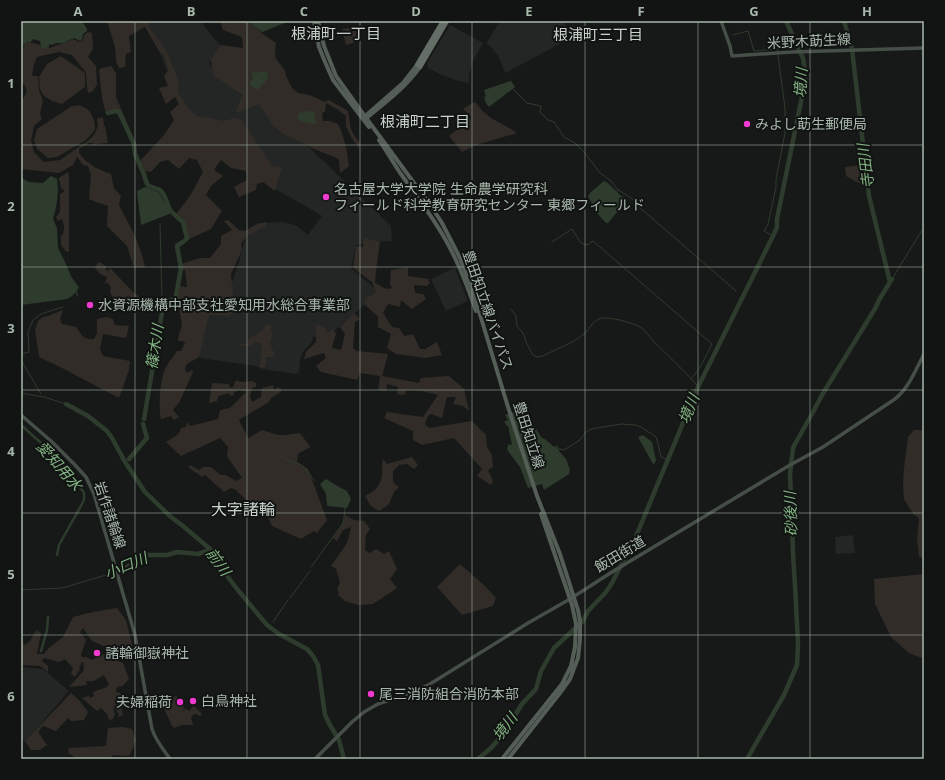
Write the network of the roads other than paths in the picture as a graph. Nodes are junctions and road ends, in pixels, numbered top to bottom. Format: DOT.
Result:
graph roads {
  1 [pos="314,21"];
  2 [pos="318,21"];
  3 [pos="443,21"];
  4 [pos="448,21"];
  5 [pos="721,21"];
  6 [pos="924,48"];
  7 [pos="419,66"];
  8 [pos="364,118"];
  9 [pos="924,354"];
  10 [pos="500,381"];
  11 [pos="21,415"];
  12 [pos="537,496"];
  13 [pos="574,596"];
  14 [pos="570,599"];
  15 [pos="574,605"];
  16 [pos="170,759"];
  17 [pos="315,759"];
  18 [pos="502,759"];
  19 [pos="508,759"];
  1 -- 8 [label="main road, 豊田知立線バイパス"];
  2 -- 8 [label="main road, 豊田知立線バイパス"];
  3 -- 7 [label="highway"];
  4 -- 7 [label="highway"];
  5 -- 6 [label="main road, 米野木莇生線"];
  7 -- 8 [label="main road"];
  8 -- 10 [label="main road, 豊田知立線バイパス"];
  9 -- 13 [label="main road, 飯田街道"];
  10 -- 12 [label="main road, 豊田知立線"];
  11 -- 16 [label="main road, 岩作諸輪線"];
  12 -- 13 [label="main road"];
  12 -- 14 [label="main road"];
  13 -- 14 [label="main road, 飯田街道"];
  13 -- 15 [label="main road"];
  14 -- 15 [label="main road"];
  14 -- 17 [label="main road, 飯田街道"];
  15 -- 18 [label="main road"];
  15 -- 19 [label="main road"];
}
